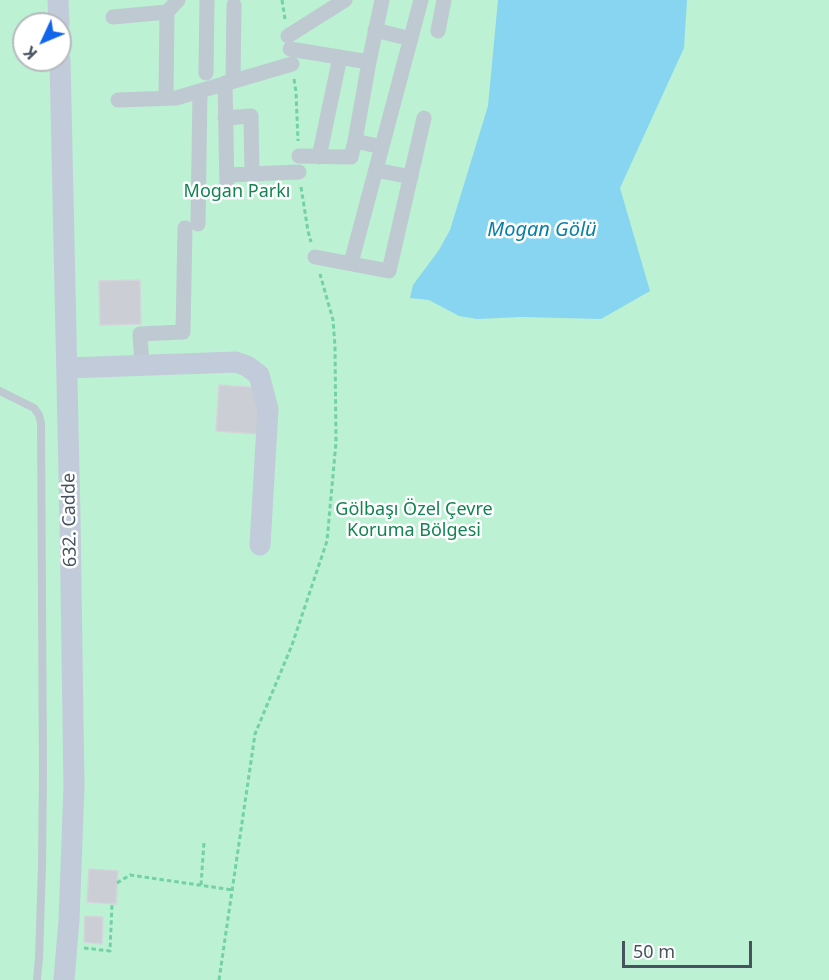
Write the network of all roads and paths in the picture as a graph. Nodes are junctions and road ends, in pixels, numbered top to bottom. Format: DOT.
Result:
graph roads {
  1 [pos="178,0"];
  2 [pos="207,0"];
  3 [pos="282,0"];
  4 [pos="345,0"];
  5 [pos="382,0"];
  6 [pos="421,0"];
  7 [pos="444,0"];
  8 [pos="234,5"];
  9 [pos="167,12"];
  10 [pos="113,17"];
  11 [pos="375,30"];
  12 [pos="438,31"];
  13 [pos="411,39"];
  14 [pos="290,50"];
  15 [pos="340,57"];
  16 [pos="369,62"];
  17 [pos="60,72"];
  18 [pos="206,73"];
  19 [pos="229,82"];
  20 [pos="200,91"];
  21 [pos="166,98"];
  22 [pos="118,100"];
  23 [pos="225,118"];
  24 [pos="424,118"];
  25 [pos="355,141"];
  26 [pos="382,147"];
  27 [pos="319,157"];
  28 [pos="299,164"];
  29 [pos="376,170"];
  30 [pos="252,174"];
  31 [pos="411,177"];
  32 [pos="315,257"];
  33 [pos="351,263"];
  34 [pos="142,366"];
  35 [pos="67,369"];
  36 [pos="0,391"];
  37 [pos="260,545"];
  38 [pos="204,842"];
  39 [pos="117,883"];
  40 [pos="201,885"];
  41 [pos="233,890"];
  42 [pos="112,904"];
  43 [pos="67,946"];
  44 [pos="37,980"];
  45 [pos="64,980"];
  46 [pos="219,980"];
  1 -- 9 [label="street"];
  2 -- 18 [label="street"];
  3 -- 14 [label="path"];
  4 -- 14 [label="street"];
  5 -- 11 [label="street"];
  6 -- 13 [label="street"];
  7 -- 12 [label="street"];
  8 -- 19 [label="street"];
  9 -- 10 [label="street"];
  9 -- 21 [label="street"];
  11 -- 13 [label="street"];
  11 -- 16 [label="street"];
  13 -- 26 [label="street"];
  14 -- 15 [label="street"];
  14 -- 19 [label="street"];
  14 -- 28 [label="path"];
  15 -- 16 [label="street"];
  15 -- 27 [label="street"];
  16 -- 25 [label="street"];
  17 -- 35 [label="street, 632. Cadde"];
  19 -- 20 [label="street"];
  19 -- 23 [label="street"];
  20 -- 21 [label="street"];
  20 -- 34 [label="street"];
  21 -- 22 [label="street"];
  23 -- 30 [label="street"];
  23 -- 30 [label="street"];
  24 -- 31 [label="street"];
  25 -- 26 [label="street"];
  25 -- 27 [label="street"];
  26 -- 29 [label="street"];
  27 -- 28 [label="street"];
  28 -- 30 [label="street"];
  28 -- 32 [label="path"];
  29 -- 31 [label="street"];
  29 -- 33 [label="street"];
  31 -- 33 [label="street"];
  32 -- 33 [label="street"];
  32 -- 41 [label="path"];
  34 -- 35 [label="street"];
  34 -- 37 [label="street"];
  35 -- 43 [label="street, 632. Cadde"];
  36 -- 44 [label="lane"];
  38 -- 40 [label="path"];
  39 -- 40 [label="path"];
  40 -- 41 [label="path"];
  41 -- 46 [label="path"];
  42 -- 43 [label="path"];
  43 -- 45 [label="street, 632. Cadde"];
}
